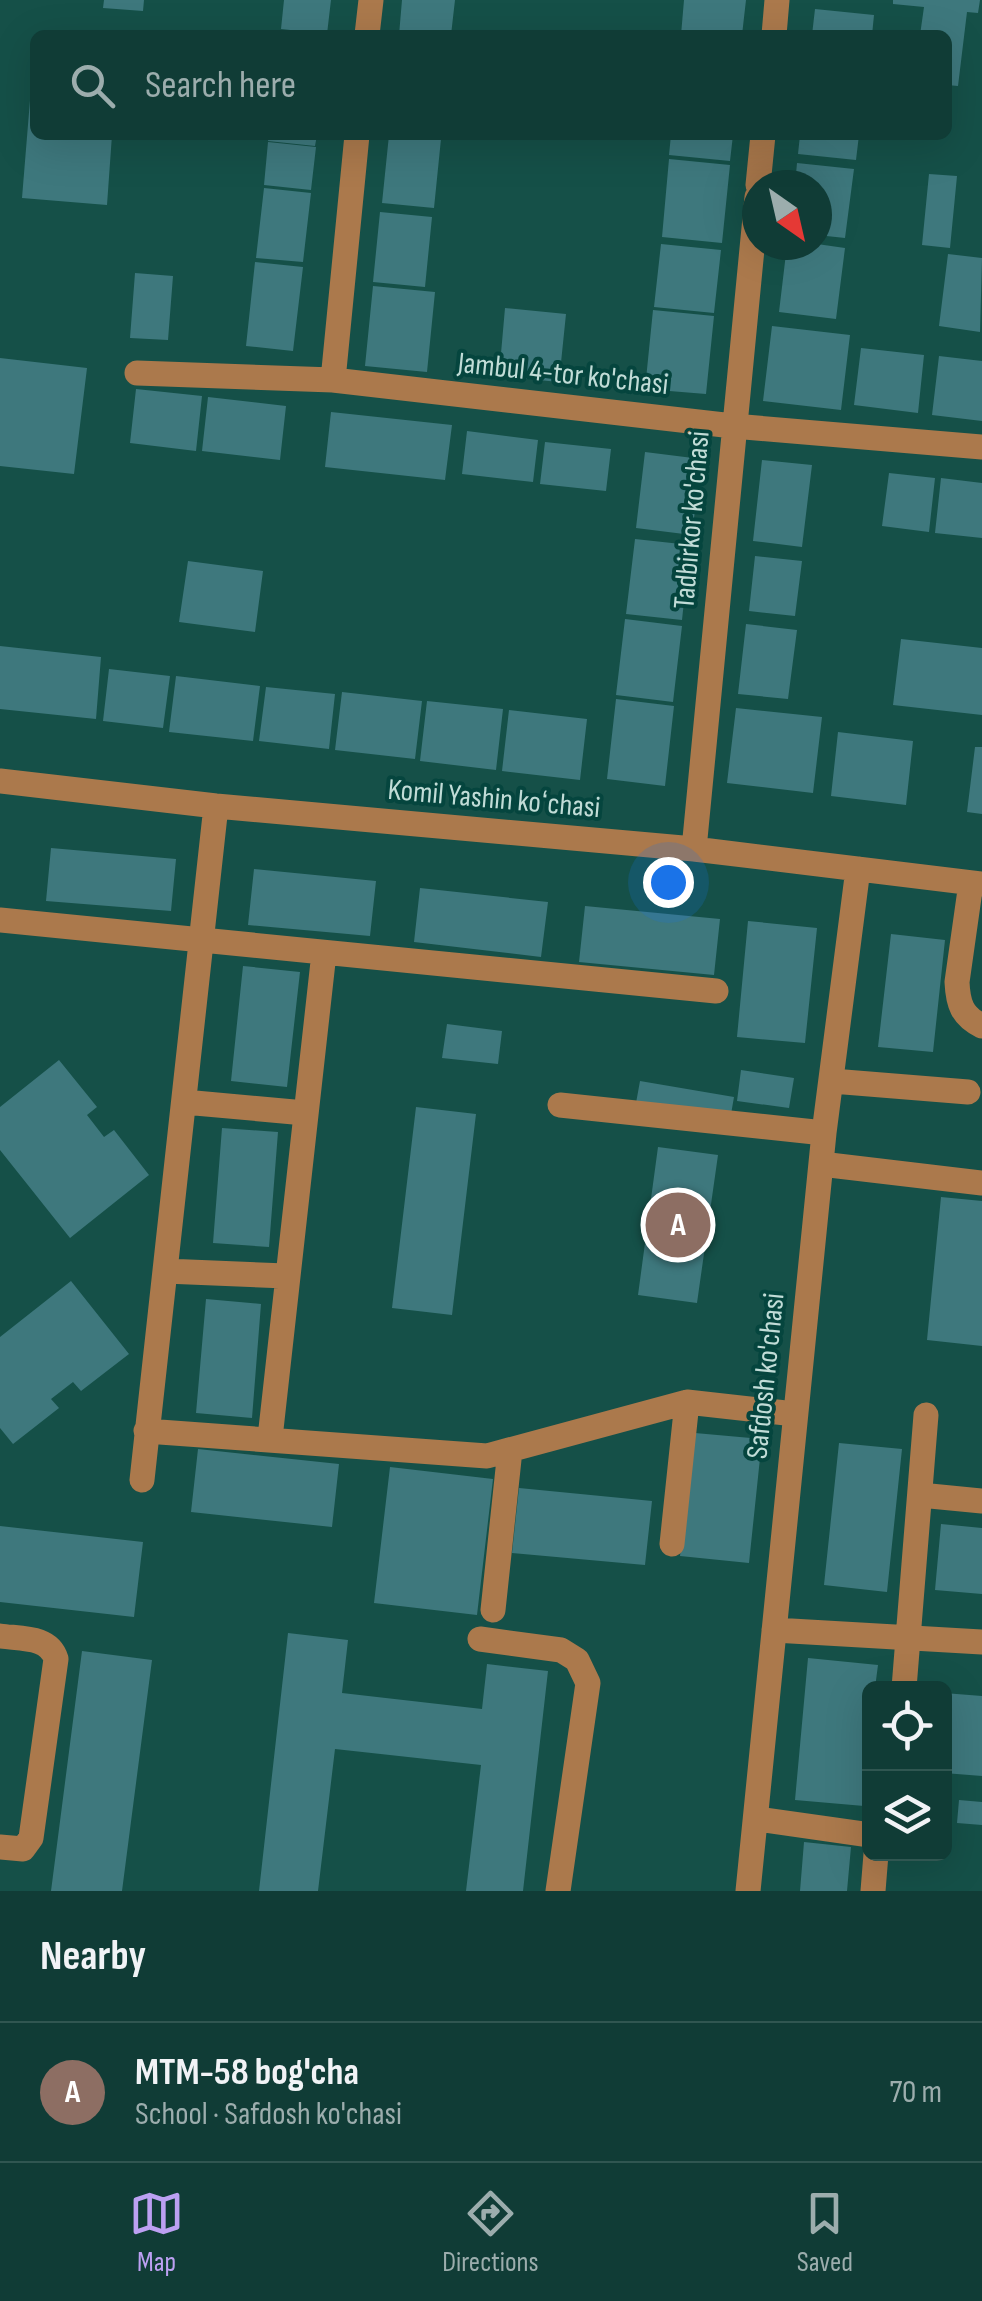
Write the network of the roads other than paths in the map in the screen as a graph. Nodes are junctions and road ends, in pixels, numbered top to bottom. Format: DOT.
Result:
graph roads {
  1 [pos="370,0"];
  2 [pos="777,0"];
  3 [pos="367,30"];
  4 [pos="774,30"];
  5 [pos="357,140"];
  6 [pos="763,140"];
  7 [pos="760,170"];
  8 [pos="751,260"];
  9 [pos="137,373"];
  10 [pos="334,380"];
  11 [pos="734,426"];
  12 [pos="982,447"];
  13 [pos="0,781"];
  14 [pos="216,806"];
  15 [pos="694,850"];
  16 [pos="858,869"];
  17 [pos="977,883"];
  18 [pos="0,920"];
  19 [pos="200,938"];
  20 [pos="324,953"];
  21 [pos="716,991"];
  22 [pos="982,1026"];
  23 [pos="832,1081"];
  24 [pos="968,1092"];
  25 [pos="184,1102"];
  26 [pos="560,1105"];
  27 [pos="305,1114"];
  28 [pos="824,1133"];
  29 [pos="821,1164"];
  30 [pos="982,1183"];
  31 [pos="166,1271"];
  32 [pos="286,1276"];
  33 [pos="687,1402"];
  34 [pos="795,1414"];
  35 [pos="926,1414"];
  36 [pos="146,1431"];
  37 [pos="270,1438"];
  38 [pos="510,1450"];
  39 [pos="142,1480"];
  40 [pos="920,1495"];
  41 [pos="982,1501"];
  42 [pos="672,1544"];
  43 [pos="493,1610"];
  44 [pos="774,1630"];
  45 [pos="0,1636"];
  46 [pos="909,1638"];
  47 [pos="480,1639"];
  48 [pos="982,1642"];
  49 [pos="905,1681"];
  50 [pos="757,1819"];
  51 [pos="862,1834"];
  52 [pos="0,1847"];
  53 [pos="875,1861"];
  54 [pos="558,1891"];
  55 [pos="748,1891"];
  56 [pos="873,1891"];
  1 -- 3 [label="street"];
  2 -- 4 [label="street"];
  5 -- 10 [label="street"];
  6 -- 7 [label="street"];
  8 -- 11 [label="street, Tadbirkor ko'chasi"];
  9 -- 10 [label="street, Jambul 4-tor ko'chasi"];
  10 -- 11 [label="street, Jambul 4-tor ko'chasi"];
  11 -- 12 [label="street, Jambul 4-tor ko'chasi"];
  11 -- 15 [label="street, Tadbirkor ko'chasi"];
  13 -- 14 [label="street, Komil Yashin koʻchasi"];
  14 -- 15 [label="street, Komil Yashin koʻchasi"];
  14 -- 19 [label="street"];
  15 -- 16 [label="street, Komil Yashin koʻchasi"];
  16 -- 17 [label="street, Komil Yashin koʻchasi"];
  16 -- 23 [label="street, Safdosh ko'chasi"];
  17 -- 22 [label="street"];
  18 -- 19 [label="street"];
  19 -- 20 [label="street"];
  19 -- 25 [label="street"];
  20 -- 21 [label="street"];
  20 -- 27 [label="street"];
  23 -- 24 [label="street"];
  23 -- 28 [label="street, Safdosh ko'chasi"];
  25 -- 27 [label="street"];
  25 -- 31 [label="street"];
  26 -- 28 [label="street"];
  27 -- 32 [label="street"];
  28 -- 29 [label="street, Safdosh ko'chasi"];
  29 -- 30 [label="street"];
  29 -- 34 [label="street, Safdosh ko'chasi"];
  31 -- 32 [label="street"];
  31 -- 36 [label="street"];
  32 -- 37 [label="street"];
  33 -- 34 [label="street"];
  33 -- 38 [label="street"];
  33 -- 42 [label="street"];
  34 -- 44 [label="street, Safdosh ko'chasi"];
  35 -- 40 [label="street"];
  36 -- 37 [label="street"];
  36 -- 39 [label="street"];
  37 -- 38 [label="street"];
  38 -- 43 [label="street"];
  40 -- 41 [label="street"];
  40 -- 46 [label="street"];
  44 -- 46 [label="street"];
  44 -- 50 [label="street, Safdosh ko'chasi"];
  45 -- 52 [label="street"];
  46 -- 48 [label="street"];
  46 -- 49 [label="street"];
  47 -- 54 [label="street"];
  50 -- 51 [label="street"];
  50 -- 55 [label="street, Safdosh ko'chasi"];
  53 -- 56 [label="street"];
}
